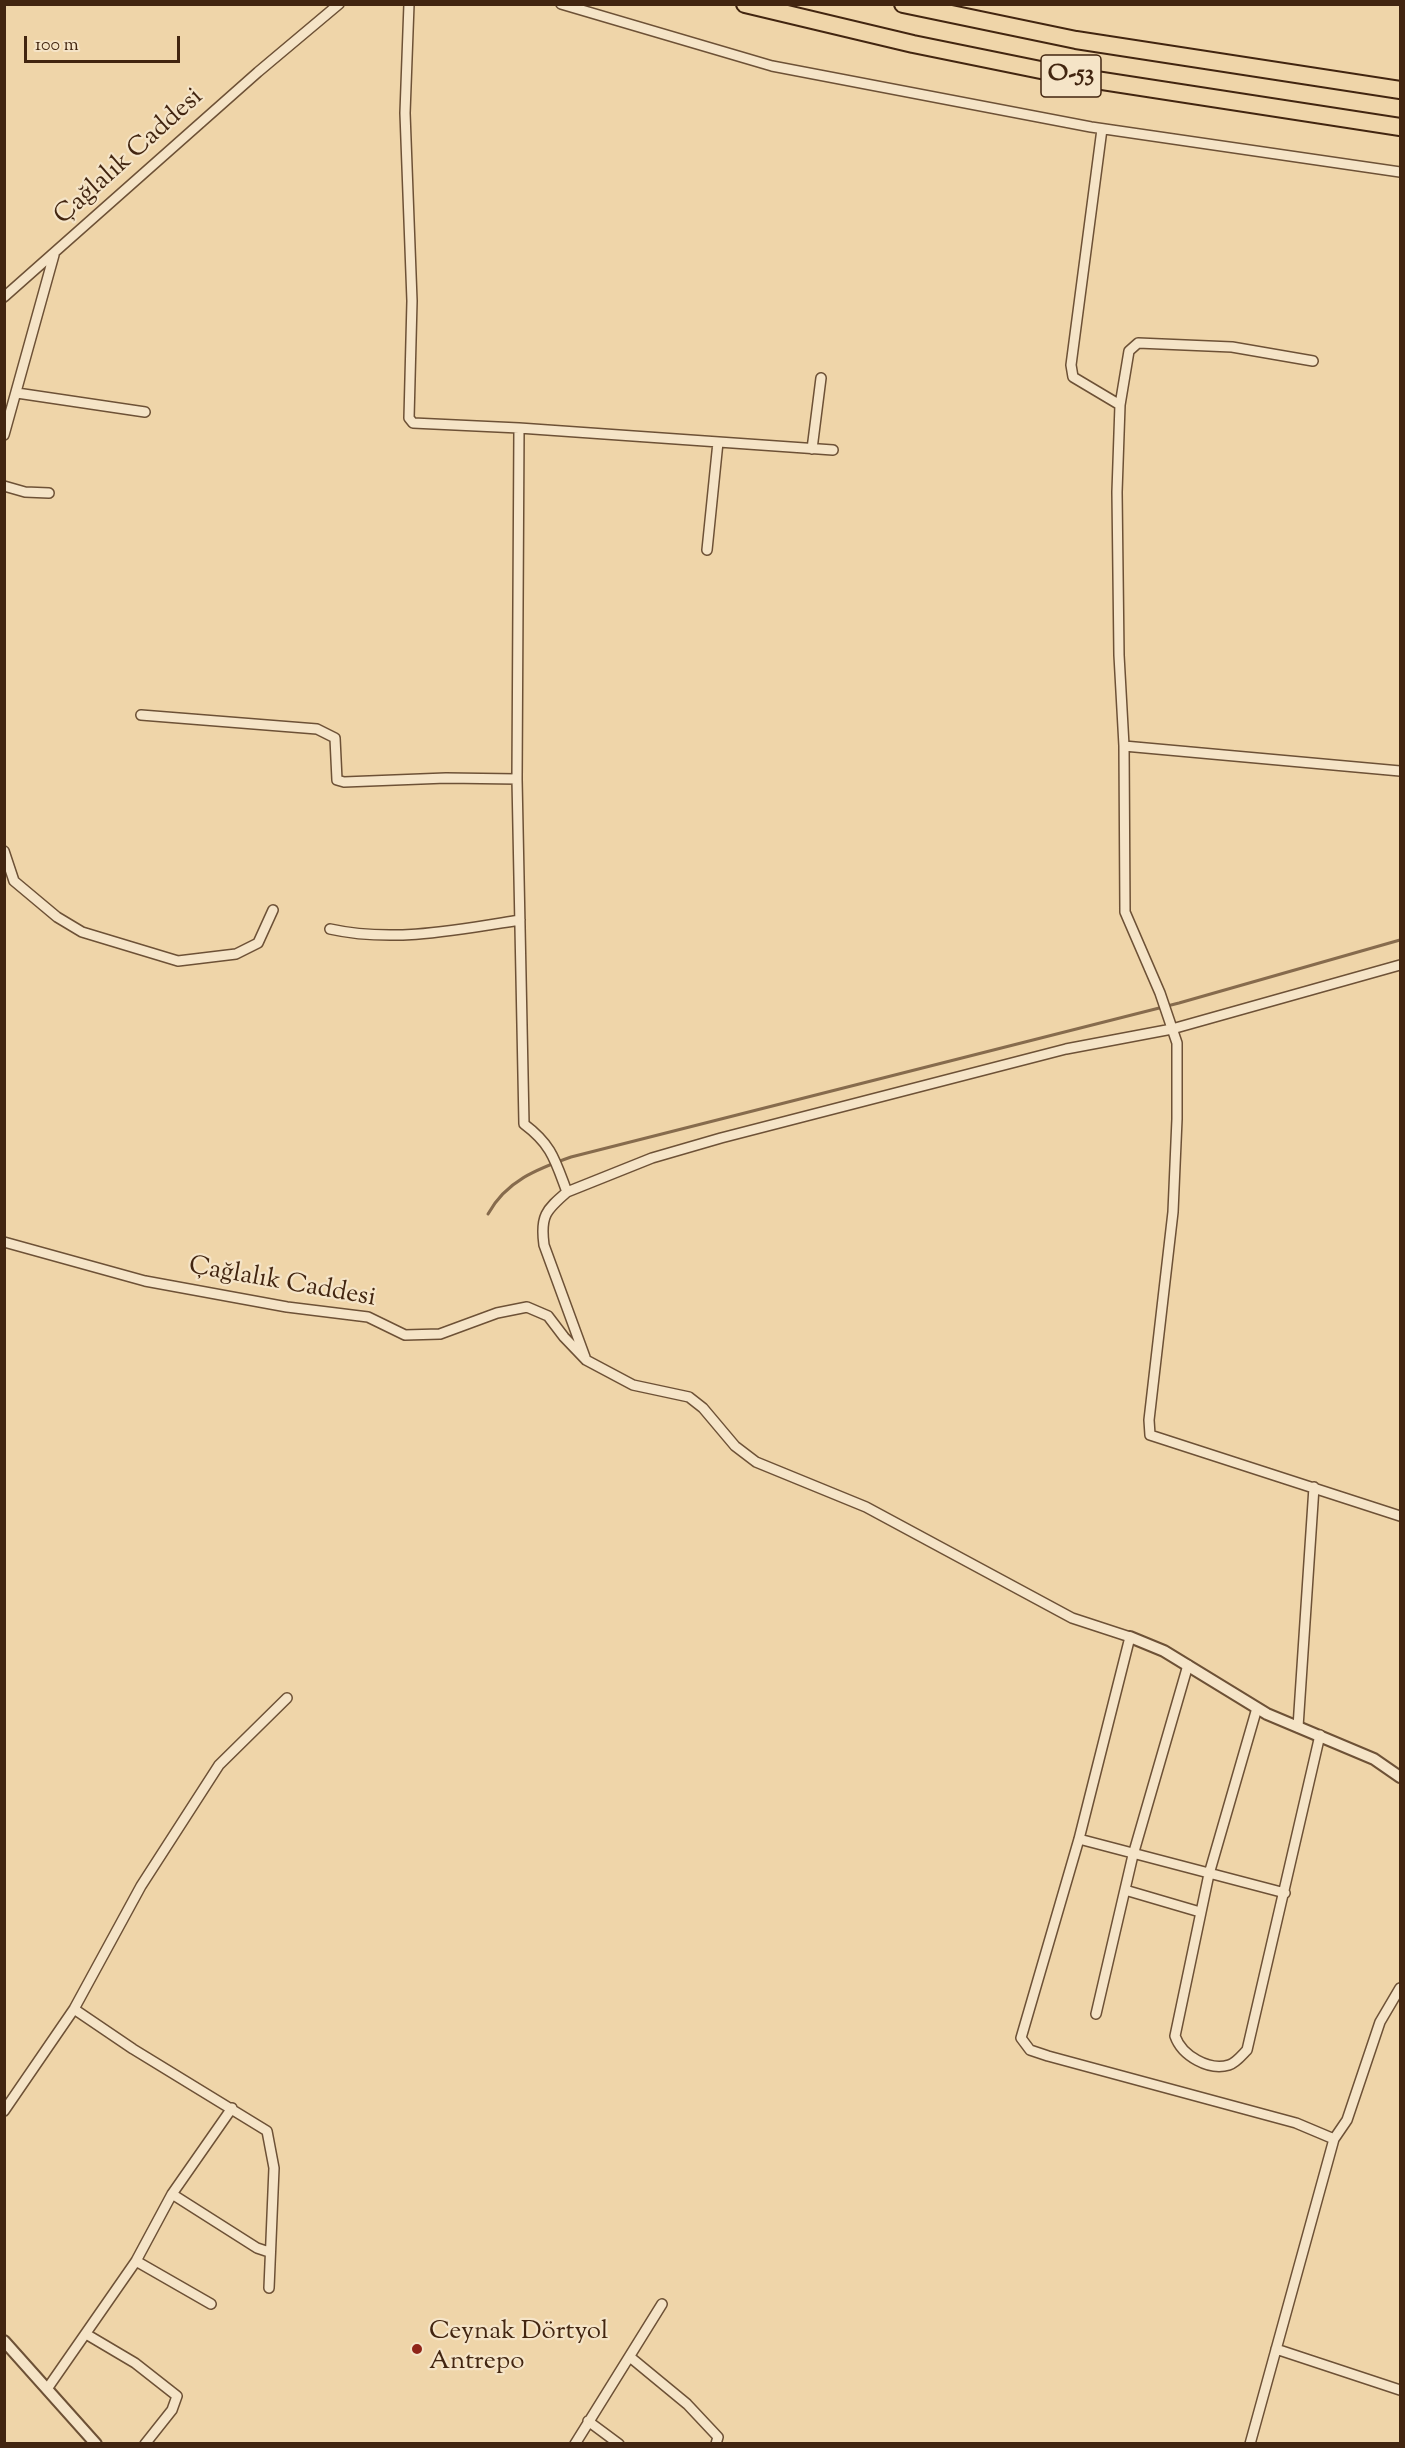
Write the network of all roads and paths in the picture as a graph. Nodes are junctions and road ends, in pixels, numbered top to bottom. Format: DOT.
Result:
graph roads {
  1 [pos="339,4"];
  2 [pos="409,4"];
  3 [pos="561,4"];
  4 [pos="745,4"];
  5 [pos="903,4"];
  6 [pos="1401,90"];
  7 [pos="1401,127"];
  8 [pos="1102,129"];
  9 [pos="1401,172"];
  10 [pos="55,253"];
  11 [pos="4,297"];
  12 [pos="1313,361"];
  13 [pos="821,378"];
  14 [pos="17,393"];
  15 [pos="1120,405"];
  16 [pos="146,412"];
  17 [pos="519,428"];
  18 [pos="4,435"];
  19 [pos="718,442"];
  20 [pos="812,449"];
  21 [pos="833,450"];
  22 [pos="4,486"];
  23 [pos="49,494"];
  24 [pos="706,550"];
  25 [pos="141,715"];
  26 [pos="1124,746"];
  27 [pos="1401,771"];
  28 [pos="517,778"];
  29 [pos="4,851"];
  30 [pos="273,910"];
  31 [pos="520,920"];
  32 [pos="330,929"];
  33 [pos="1401,965"];
  34 [pos="1171,1024"];
  35 [pos="567,1192"];
  36 [pos="4,1242"];
  37 [pos="586,1360"];
  38 [pos="1314,1487"];
  39 [pos="1401,1516"];
  40 [pos="1130,1637"];
  41 [pos="1188,1665"];
  42 [pos="287,1698"];
  43 [pos="1257,1708"];
  44 [pos="1298,1727"];
  45 [pos="1320,1735"];
  46 [pos="1401,1777"];
  47 [pos="1079,1839"];
  48 [pos="1133,1855"];
  49 [pos="1209,1874"];
  50 [pos="1125,1890"];
  51 [pos="1285,1893"];
  52 [pos="1200,1912"];
  53 [pos="1401,1988"];
  54 [pos="74,2009"];
  55 [pos="1096,2014"];
  56 [pos="232,2108"];
  57 [pos="4,2111"];
  58 [pos="1334,2139"];
  59 [pos="172,2194"];
  60 [pos="269,2252"];
  61 [pos="136,2261"];
  62 [pos="269,2288"];
  63 [pos="211,2304"];
  64 [pos="662,2304"];
  65 [pos="86,2334"];
  66 [pos="4,2341"];
  67 [pos="1276,2349"];
  68 [pos="630,2357"];
  69 [pos="47,2389"];
  70 [pos="1401,2390"];
  71 [pos="588,2421"];
  72 [pos="96,2444"];
  73 [pos="145,2444"];
  74 [pos="575,2444"];
  75 [pos="619,2444"];
  76 [pos="716,2444"];
  77 [pos="1250,2444"];
  1 -- 10 [label="street, Çağlalık Caddesi"];
  2 -- 17 [label="street"];
  3 -- 8 [label="street"];
  4 -- 7 [label="highway, O-53"];
  5 -- 6 [label="highway, O-53"];
  8 -- 9 [label="street"];
  8 -- 15 [label="street"];
  10 -- 11 [label="street, Çağlalık Caddesi"];
  10 -- 14 [label="street"];
  12 -- 15 [label="street"];
  13 -- 20 [label="street"];
  14 -- 16 [label="street"];
  14 -- 18 [label="street"];
  15 -- 26 [label="street"];
  17 -- 19 [label="street"];
  17 -- 28 [label="street"];
  19 -- 20 [label="street"];
  19 -- 24 [label="street"];
  20 -- 21 [label="street"];
  22 -- 23 [label="street"];
  25 -- 28 [label="street"];
  26 -- 27 [label="street"];
  26 -- 34 [label="street"];
  28 -- 31 [label="street"];
  29 -- 30 [label="street"];
  31 -- 32 [label="street"];
  31 -- 35 [label="street"];
  33 -- 34 [label="street"];
  34 -- 35 [label="street"];
  34 -- 38 [label="street"];
  35 -- 37 [label="street"];
  36 -- 37 [label="street, Çağlalık Caddesi"];
  37 -- 40 [label="street"];
  38 -- 39 [label="street"];
  38 -- 44 [label="street"];
  40 -- 41 [label="street"];
  40 -- 47 [label="street"];
  41 -- 43 [label="street"];
  41 -- 48 [label="street"];
  42 -- 54 [label="street"];
  43 -- 44 [label="street"];
  43 -- 49 [label="street"];
  44 -- 45 [label="street"];
  45 -- 46 [label="street"];
  45 -- 51 [label="street"];
  47 -- 48 [label="street"];
  47 -- 58 [label="street"];
  48 -- 49 [label="street"];
  48 -- 50 [label="street"];
  49 -- 51 [label="street"];
  49 -- 52 [label="street"];
  50 -- 52 [label="street"];
  50 -- 55 [label="street"];
  51 -- 52 [label="street"];
  53 -- 58 [label="street"];
  54 -- 56 [label="street"];
  54 -- 57 [label="street"];
  56 -- 59 [label="street"];
  56 -- 60 [label="street"];
  58 -- 67 [label="street"];
  59 -- 60 [label="street"];
  59 -- 61 [label="street"];
  60 -- 62 [label="street"];
  61 -- 63 [label="street"];
  61 -- 65 [label="street"];
  64 -- 68 [label="street"];
  65 -- 69 [label="street"];
  65 -- 73 [label="street"];
  66 -- 69 [label="street"];
  67 -- 70 [label="street"];
  67 -- 77 [label="street"];
  68 -- 71 [label="street"];
  68 -- 76 [label="street"];
  69 -- 72 [label="street"];
  71 -- 74 [label="street"];
  71 -- 75 [label="street"];
}
